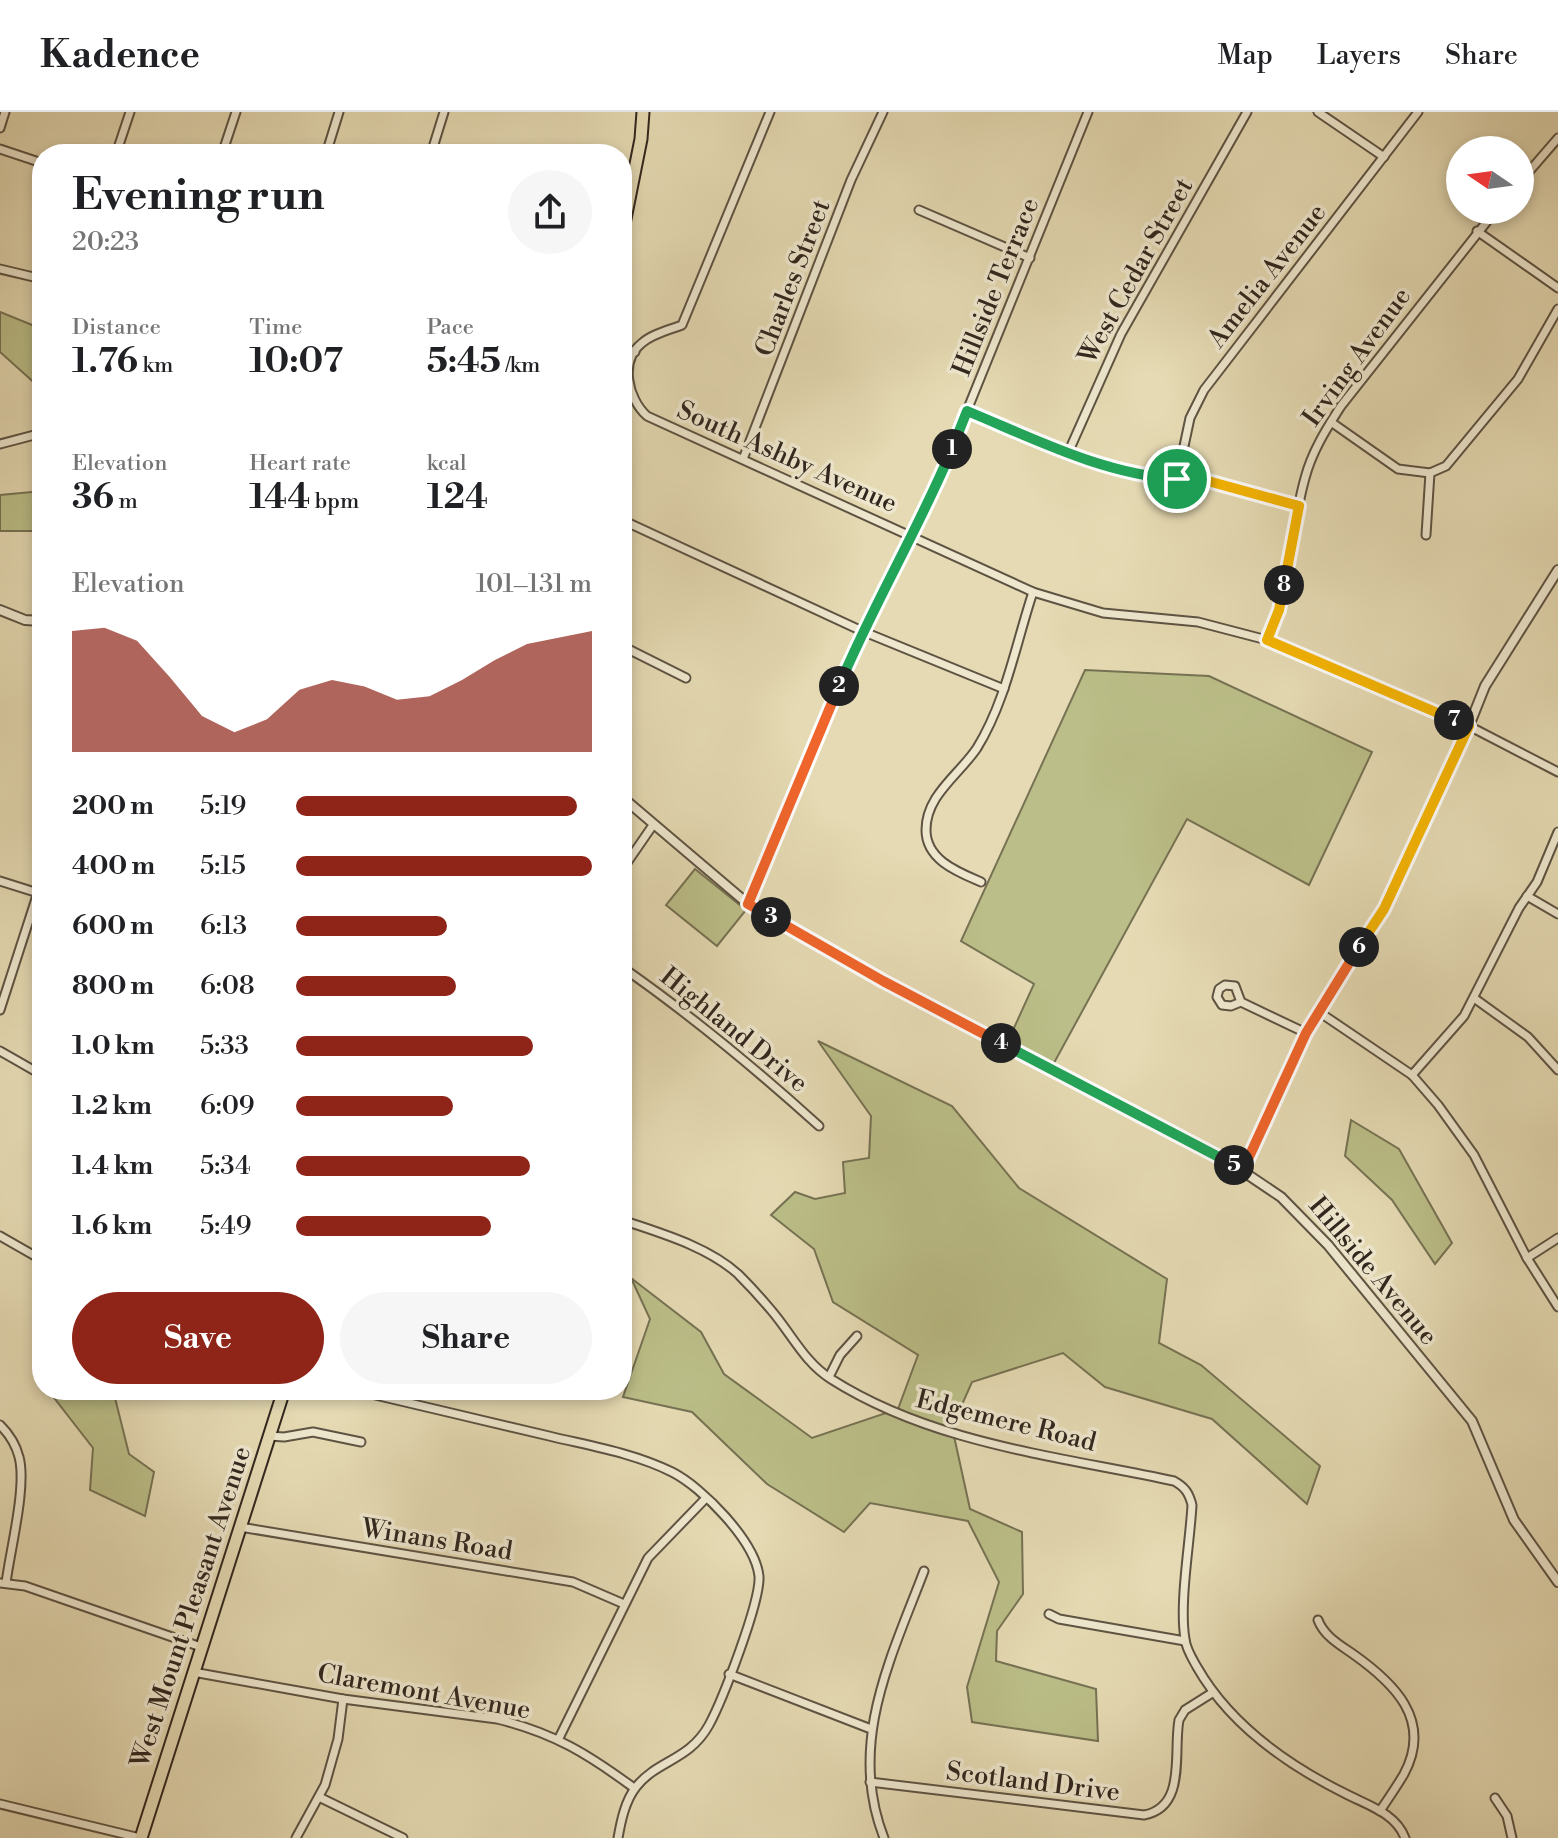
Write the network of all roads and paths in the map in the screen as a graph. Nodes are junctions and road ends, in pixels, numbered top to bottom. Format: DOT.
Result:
graph roads {
  1 [pos="5,112"];
  2 [pos="130,112"];
  3 [pos="236,112"];
  4 [pos="339,112"];
  5 [pos="444,112"];
  6 [pos="643,112"];
  7 [pos="770,112"];
  8 [pos="883,112"];
  9 [pos="1088,112"];
  10 [pos="1247,112"];
  11 [pos="1318,112"];
  12 [pos="1418,112"];
  13 [pos="0,128"];
  14 [pos="1557,142"];
  15 [pos="119,144"];
  16 [pos="225,144"];
  17 [pos="331,144"];
  18 [pos="434,144"];
  19 [pos="0,149"];
  20 [pos="1384,157"];
  21 [pos="32,160"];
  22 [pos="1534,167"];
  23 [pos="632,184"];
  24 [pos="919,210"];
  25 [pos="1483,224"];
  26 [pos="1477,231"];
  27 [pos="1030,258"];
  28 [pos="0,269"];
  29 [pos="32,277"];
  30 [pos="1558,288"];
  31 [pos="1558,309"];
  32 [pos="632,351"];
  33 [pos="635,352"];
  34 [pos="632,364"];
  35 [pos="632,394"];
  36 [pos="967,411"];
  37 [pos="1331,422"];
  38 [pos="32,436"];
  39 [pos="0,444"];
  40 [pos="1068,453"];
  41 [pos="743,459"];
  42 [pos="1430,473"];
  43 [pos="1177,479"];
  44 [pos="1299,506"];
  45 [pos="632,525"];
  46 [pos="1426,535"];
  47 [pos="911,536"];
  48 [pos="1558,570"];
  49 [pos="1033,592"];
  50 [pos="0,610"];
  51 [pos="32,620"];
  52 [pos="862,631"];
  53 [pos="1267,640"];
  54 [pos="632,651"];
  55 [pos="686,678"];
  56 [pos="1004,689"];
  57 [pos="1469,726"];
  58 [pos="1558,772"];
  59 [pos="632,806"];
  60 [pos="653,825"];
  61 [pos="1558,832"];
  62 [pos="632,855"];
  63 [pos="0,881"];
  64 [pos="981,882"];
  65 [pos="32,891"];
  66 [pos="1527,896"];
  67 [pos="748,904"];
  68 [pos="32,911"];
  69 [pos="1558,914"];
  70 [pos="632,974"];
  71 [pos="1474,998"];
  72 [pos="1241,1002"];
  73 [pos="0,1010"];
  74 [pos="1319,1012"];
  75 [pos="1306,1033"];
  76 [pos="0,1051"];
  77 [pos="32,1069"];
  78 [pos="1558,1070"];
  79 [pos="1412,1075"];
  80 [pos="819,1126"];
  81 [pos="1243,1170"];
  82 [pos="632,1224"];
  83 [pos="0,1236"];
  84 [pos="1558,1238"];
  85 [pos="32,1254"];
  86 [pos="1527,1258"];
  87 [pos="1558,1307"];
  88 [pos="857,1336"];
  89 [pos="829,1377"];
  90 [pos="281,1400"];
  91 [pos="395,1400"];
  92 [pos="0,1425"];
  93 [pos="269,1436"];
  94 [pos="361,1442"];
  95 [pos="706,1498"];
  96 [pos="240,1527"];
  97 [pos="924,1571"];
  98 [pos="1558,1582"];
  99 [pos="3,1583"];
  100 [pos="624,1604"];
  101 [pos="1049,1614"];
  102 [pos="1318,1620"];
  103 [pos="1185,1641"];
  104 [pos="201,1647"];
  105 [pos="193,1672"];
  106 [pos="729,1674"];
  107 [pos="1212,1693"];
  108 [pos="343,1699"];
  109 [pos="871,1729"];
  110 [pos="559,1738"];
  111 [pos="870,1782"];
  112 [pos="634,1788"];
  113 [pos="319,1797"];
  114 [pos="1495,1798"];
  115 [pos="0,1804"];
  116 [pos="1380,1811"];
  117 [pos="140,1838"];
  118 [pos="296,1838"];
  119 [pos="402,1838"];
  120 [pos="618,1838"];
  121 [pos="884,1838"];
  122 [pos="1405,1838"];
  123 [pos="1512,1838"];
  1 -- 13 [label="street"];
  2 -- 15 [label="street"];
  3 -- 16 [label="street"];
  4 -- 17 [label="street"];
  5 -- 18 [label="street"];
  6 -- 23 [label="main road"];
  7 -- 33 [label="street"];
  8 -- 41 [label="street, Charles Street"];
  9 -- 27 [label="street, Hillside Terrace"];
  10 -- 40 [label="street, West Cedar Street"];
  11 -- 20 [label="street"];
  12 -- 20 [label="street, Amelia Avenue"];
  14 -- 22 [label="street"];
  19 -- 21 [label="street"];
  20 -- 43 [label="street, Amelia Avenue"];
  24 -- 27 [label="street"];
  25 -- 26 [label="street, Irving Avenue"];
  26 -- 30 [label="street"];
  26 -- 37 [label="street, Irving Avenue"];
  27 -- 36 [label="street, Hillside Terrace"];
  28 -- 29 [label="street"];
  31 -- 42 [label="street"];
  32 -- 33 [label="street"];
  33 -- 34 [label="street, South Ashby Avenue"];
  35 -- 41 [label="street, South Ashby Avenue"];
  36 -- 40 [label="street"];
  36 -- 47 [label="street, Hillside Terrace"];
  37 -- 42 [label="street"];
  37 -- 44 [label="street, Irving Avenue"];
  38 -- 39 [label="street"];
  40 -- 43 [label="street"];
  41 -- 47 [label="street, South Ashby Avenue"];
  42 -- 46 [label="street"];
  43 -- 44 [label="street"];
  44 -- 53 [label="street, Irving Avenue"];
  45 -- 52 [label="street"];
  47 -- 49 [label="street, South Ashby Avenue"];
  47 -- 52 [label="street, Hillside Terrace"];
  48 -- 57 [label="street"];
  49 -- 53 [label="street, South Ashby Avenue"];
  49 -- 56 [label="street"];
  50 -- 51 [label="street"];
  52 -- 56 [label="street"];
  52 -- 67 [label="street, Hillside Terrace"];
  53 -- 57 [label="street, South Ashby Avenue"];
  54 -- 55 [label="street"];
  56 -- 64 [label="street"];
  57 -- 58 [label="street, South Ashby Avenue"];
  57 -- 74 [label="street"];
  59 -- 60 [label="street, Hillside Avenue"];
  60 -- 62 [label="street"];
  60 -- 67 [label="street, Hillside Avenue"];
  61 -- 66 [label="street"];
  63 -- 65 [label="street"];
  66 -- 69 [label="street"];
  66 -- 71 [label="street"];
  67 -- 81 [label="street, Hillside Avenue"];
  68 -- 73 [label="street"];
  70 -- 80 [label="street, Highland Drive"];
  71 -- 78 [label="street"];
  71 -- 79 [label="street"];
  72 -- 75 [label="street"];
  74 -- 75 [label="street"];
  74 -- 79 [label="street"];
  75 -- 81 [label="street"];
  76 -- 77 [label="street"];
  79 -- 86 [label="street"];
  81 -- 98 [label="street, Hillside Avenue"];
  82 -- 89 [label="street, Edgemere Road"];
  83 -- 85 [label="street"];
  84 -- 86 [label="street"];
  86 -- 87 [label="street"];
  88 -- 89 [label="street"];
  89 -- 103 [label="street, Edgemere Road"];
  90 -- 93 [label="main road, West Mount Pleasant Avenue"];
  91 -- 95 [label="street"];
  92 -- 99 [label="street"];
  93 -- 94 [label="street"];
  93 -- 96 [label="main road, West Mount Pleasant Avenue"];
  95 -- 100 [label="street"];
  95 -- 106 [label="street"];
  96 -- 100 [label="street, Winans Road"];
  96 -- 104 [label="main road, West Mount Pleasant Avenue"];
  97 -- 109 [label="street"];
  99 -- 104 [label="street"];
  100 -- 110 [label="street"];
  101 -- 103 [label="street"];
  102 -- 116 [label="street"];
  103 -- 107 [label="street, Edgemere Road"];
  104 -- 105 [label="main road, West Mount Pleasant Avenue"];
  105 -- 108 [label="street, Claremont Avenue"];
  105 -- 117 [label="main road, West Mount Pleasant Avenue"];
  106 -- 109 [label="street"];
  106 -- 112 [label="street"];
  107 -- 111 [label="street, Scotland Drive"];
  107 -- 116 [label="street, Edgemere Road"];
  108 -- 110 [label="street, Claremont Avenue"];
  108 -- 113 [label="street"];
  109 -- 111 [label="street"];
  110 -- 112 [label="street, Claremont Avenue"];
  111 -- 121 [label="street"];
  112 -- 120 [label="street"];
  113 -- 118 [label="street"];
  113 -- 119 [label="street"];
  114 -- 123 [label="street"];
  115 -- 117 [label="street"];
  116 -- 122 [label="street, Edgemere Road"];
}
